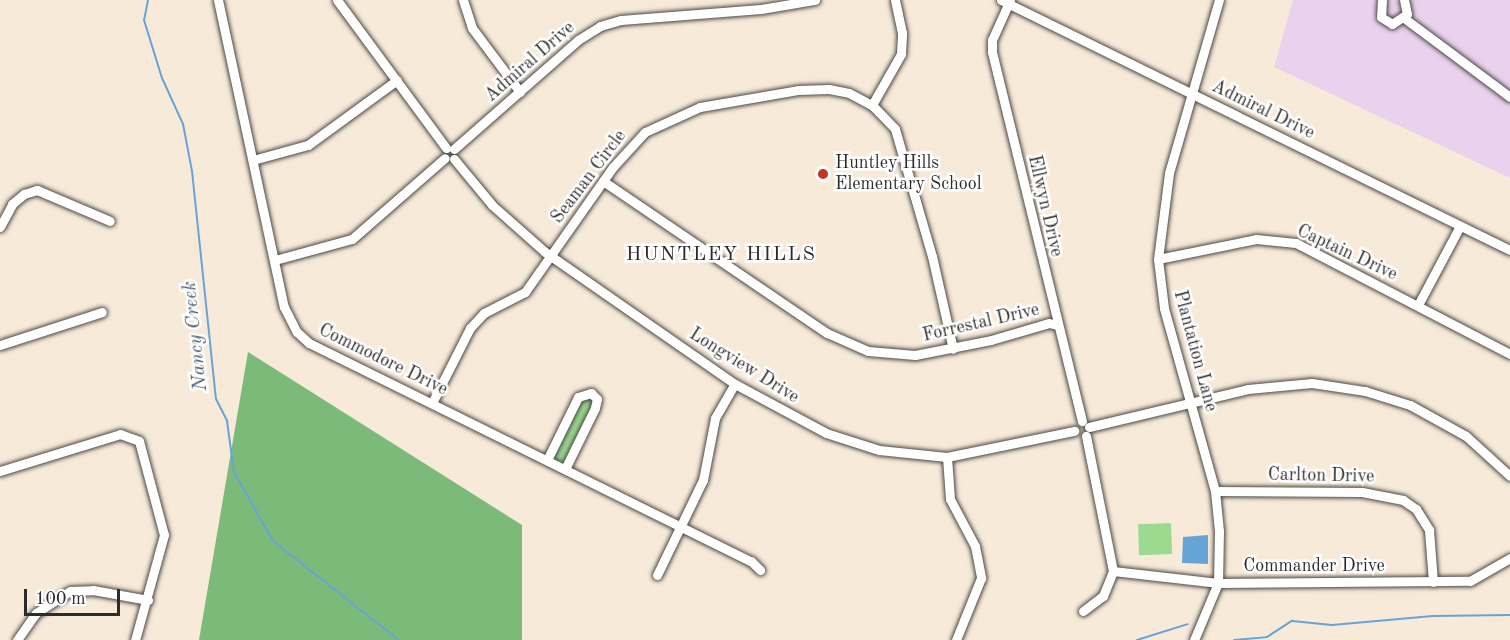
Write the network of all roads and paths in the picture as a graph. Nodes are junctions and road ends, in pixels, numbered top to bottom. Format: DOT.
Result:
graph roads {
  1 [pos="218,0"];
  2 [pos="338,0"];
  3 [pos="463,0"];
  4 [pos="815,0"];
  5 [pos="895,0"];
  6 [pos="1219,0"];
  7 [pos="1382,0"];
  8 [pos="1404,0"];
  9 [pos="1006,1"];
  10 [pos="1404,18"];
  11 [pos="396,80"];
  12 [pos="520,92"];
  13 [pos="1193,94"];
  14 [pos="1510,97"];
  15 [pos="872,105"];
  16 [pos="450,154"];
  17 [pos="253,160"];
  18 [pos="603,181"];
  19 [pos="110,221"];
  20 [pos="1460,226"];
  21 [pos="0,227"];
  22 [pos="1510,250"];
  23 [pos="551,257"];
  24 [pos="275,260"];
  25 [pos="1158,260"];
  26 [pos="1418,305"];
  27 [pos="102,312"];
  28 [pos="1057,325"];
  29 [pos="0,345"];
  30 [pos="953,349"];
  31 [pos="1510,354"];
  32 [pos="735,384"];
  33 [pos="1193,402"];
  34 [pos="432,403"];
  35 [pos="1086,428"];
  36 [pos="947,457"];
  37 [pos="547,460"];
  38 [pos="565,469"];
  39 [pos="0,471"];
  40 [pos="1510,476"];
  41 [pos="1215,490"];
  42 [pos="681,526"];
  43 [pos="1510,558"];
  44 [pos="759,570"];
  45 [pos="1113,571"];
  46 [pos="657,574"];
  47 [pos="1433,582"];
  48 [pos="1218,583"];
  49 [pos="148,600"];
  50 [pos="1083,611"];
  51 [pos="16,640"];
  52 [pos="135,640"];
  53 [pos="956,640"];
  54 [pos="1194,640"];
  1 -- 17 [label="street, Commodore Drive"];
  2 -- 11 [label="street, Longview Drive"];
  3 -- 12 [label="street"];
  4 -- 12 [label="street, Admiral Drive"];
  5 -- 15 [label="street"];
  6 -- 13 [label="street, Plantation Lane"];
  7 -- 10 [label="street"];
  8 -- 10 [label="street"];
  9 -- 13 [label="street, Admiral Drive"];
  9 -- 28 [label="street, Ellwyn Drive"];
  10 -- 14 [label="street"];
  11 -- 16 [label="street, Longview Drive"];
  11 -- 17 [label="street"];
  12 -- 16 [label="street, Admiral Drive"];
  13 -- 20 [label="street, Admiral Drive"];
  13 -- 25 [label="street, Plantation Lane"];
  15 -- 18 [label="street, Seaman Circle"];
  15 -- 30 [label="street, Seaman Circle"];
  16 -- 23 [label="street, Longview Drive"];
  16 -- 24 [label="street, Admiral Drive"];
  17 -- 24 [label="street, Commodore Drive"];
  18 -- 23 [label="street, Seaman Circle"];
  18 -- 30 [label="street, Forrestal Drive"];
  19 -- 21 [label="street"];
  20 -- 22 [label="street, Admiral Drive"];
  20 -- 26 [label="street"];
  23 -- 32 [label="street, Longview Drive"];
  23 -- 34 [label="street, Seaman Circle"];
  24 -- 34 [label="street, Commodore Drive"];
  25 -- 26 [label="street, Captain Drive"];
  25 -- 33 [label="street, Plantation Lane"];
  26 -- 31 [label="street, Captain Drive"];
  27 -- 29 [label="street"];
  28 -- 30 [label="street, Forrestal Drive"];
  28 -- 35 [label="street, Ellwyn Drive"];
  32 -- 36 [label="street, Longview Drive"];
  32 -- 42 [label="street"];
  33 -- 35 [label="street"];
  33 -- 40 [label="street"];
  33 -- 41 [label="street, Plantation Lane"];
  34 -- 37 [label="street, Commodore Drive"];
  35 -- 36 [label="street, Longview Drive"];
  35 -- 45 [label="street, Ellwyn Drive"];
  36 -- 53 [label="street"];
  37 -- 38 [label="street, Commodore Drive"];
  37 -- 38 [label="street"];
  38 -- 42 [label="street, Commodore Drive"];
  39 -- 49 [label="street"];
  41 -- 47 [label="street, Carlton Drive"];
  41 -- 48 [label="street, Plantation Lane"];
  42 -- 44 [label="street, Commodore Drive"];
  42 -- 46 [label="street"];
  43 -- 47 [label="street, Commander Drive"];
  45 -- 48 [label="street, Commander Drive"];
  45 -- 50 [label="street"];
  47 -- 48 [label="street, Commander Drive"];
  48 -- 54 [label="street, Plantation Lane"];
  49 -- 51 [label="street"];
  49 -- 52 [label="street"];
}
